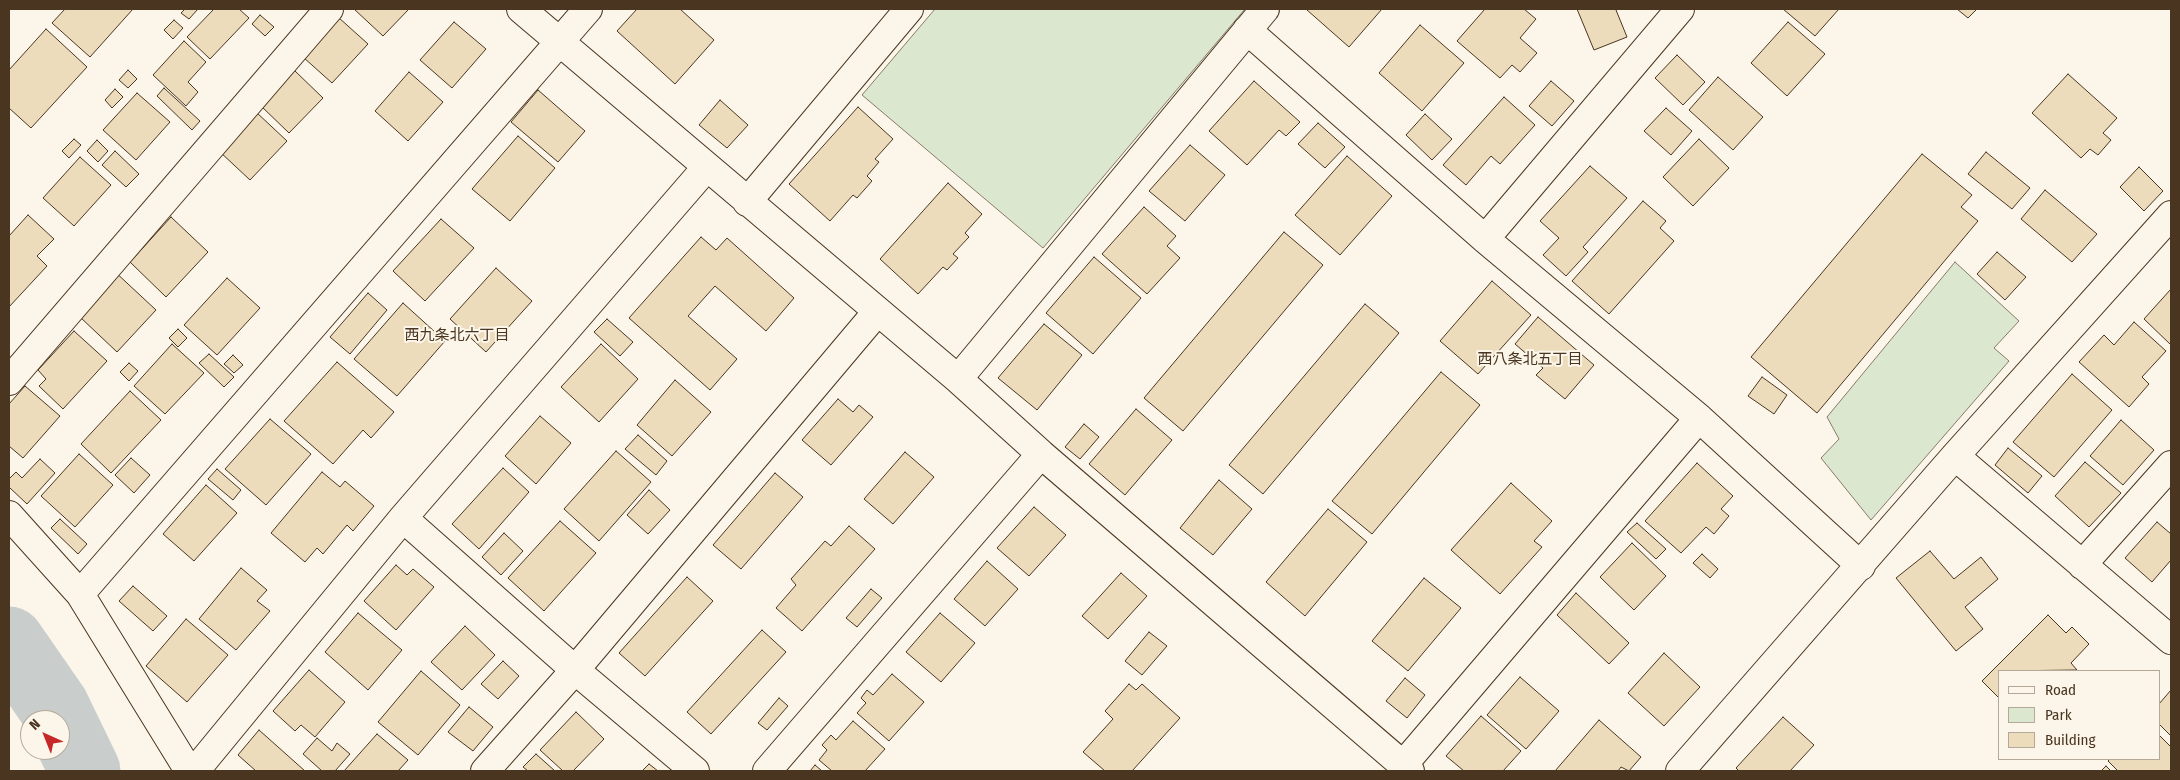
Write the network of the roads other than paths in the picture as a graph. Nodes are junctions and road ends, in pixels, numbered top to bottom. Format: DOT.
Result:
graph roads {
  1 [pos="329,9"];
  2 [pos="520,9"];
  3 [pos="588,9"];
  4 [pos="908,9"];
  5 [pos="1265,9"];
  6 [pos="1680,9"];
  7 [pos="1247,30"];
  8 [pos="560,41"];
  9 [pos="706,168"];
  10 [pos="747,202"];
  11 [pos="2171,215"];
  12 [pos="1485,240"];
  13 [pos="877,312"];
  14 [pos="958,379"];
  15 [pos="9,381"];
  16 [pos="1699,418"];
  17 [pos="1042,454"];
  18 [pos="1955,456"];
  19 [pos="2171,465"];
  20 [pos="9,515"];
  21 [pos="403,518"];
  22 [pos="2082,565"];
  23 [pos="1861,566"];
  24 [pos="80,594"];
  25 [pos="2171,640"];
  26 [pos="575,670"];
  27 [pos="1407,768"];
  28 [pos="189,771"];
  29 [pos="195,771"];
  30 [pos="485,771"];
  31 [pos="695,771"];
  32 [pos="766,771"];
  33 [pos="1680,771"];
  1 -- 15 [label="street"];
  2 -- 8 [label="street"];
  3 -- 8 [label="street"];
  4 -- 10 [label="street"];
  5 -- 7 [label="street"];
  6 -- 12 [label="street"];
  7 -- 12 [label="street"];
  7 -- 14 [label="street"];
  8 -- 9 [label="street"];
  8 -- 24 [label="street"];
  9 -- 10 [label="street"];
  9 -- 21 [label="street"];
  10 -- 13 [label="street"];
  11 -- 18 [label="street"];
  12 -- 16 [label="street"];
  13 -- 14 [label="street"];
  13 -- 26 [label="street"];
  14 -- 17 [label="street"];
  16 -- 23 [label="street"];
  16 -- 27 [label="street"];
  17 -- 27 [label="street"];
  17 -- 32 [label="street"];
  18 -- 22 [label="street"];
  18 -- 23 [label="street"];
  19 -- 22 [label="street"];
  20 -- 24 [label="street"];
  21 -- 26 [label="street"];
  21 -- 29 [label="street"];
  22 -- 25 [label="street"];
  23 -- 33 [label="street"];
  24 -- 28 [label="street"];
  26 -- 30 [label="street"];
  26 -- 31 [label="street"];
}
